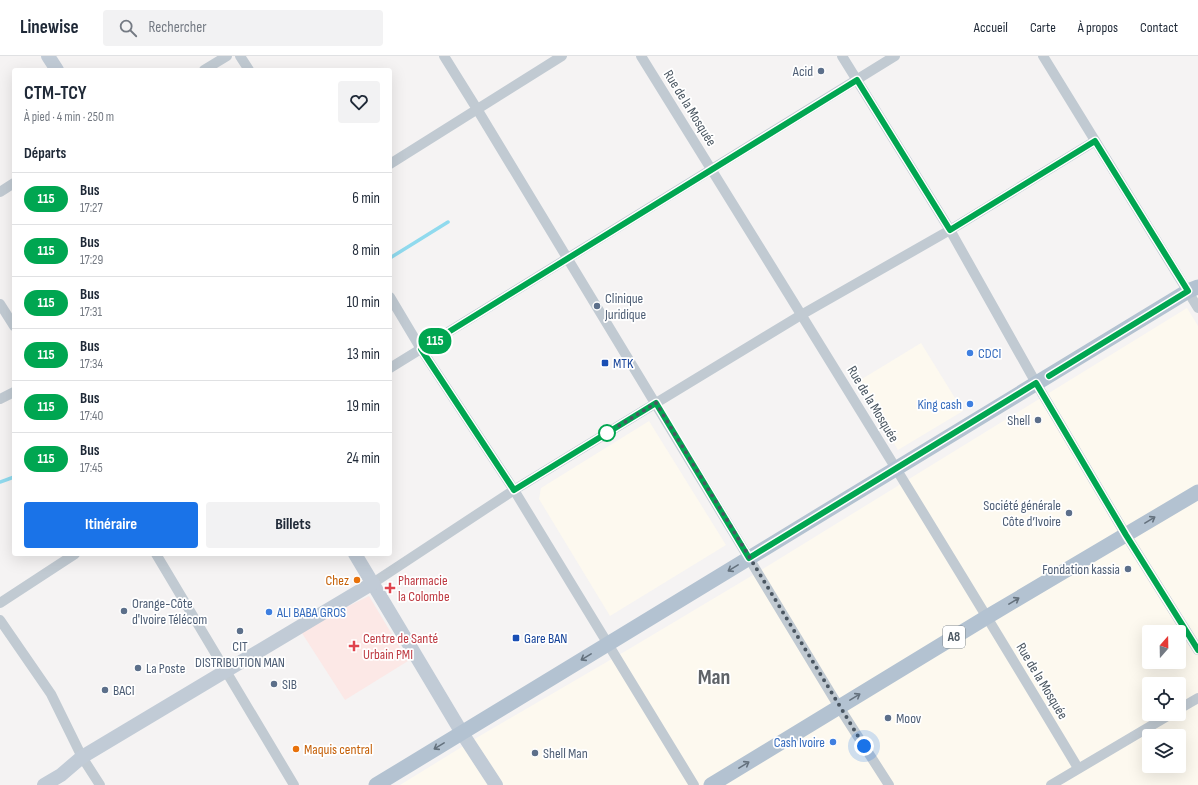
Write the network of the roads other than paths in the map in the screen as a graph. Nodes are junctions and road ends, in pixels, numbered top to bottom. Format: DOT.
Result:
graph roads {
  1 [pos="48,56"];
  2 [pos="227,56"];
  3 [pos="240,56"];
  4 [pos="444,56"];
  5 [pos="562,56"];
  6 [pos="641,56"];
  7 [pos="842,56"];
  8 [pos="895,56"];
  9 [pos="1043,56"];
  10 [pos="56,68"];
  11 [pos="207,68"];
  12 [pos="248,68"];
  13 [pos="857,80"];
  14 [pos="477,109"];
  15 [pos="1095,141"];
  16 [pos="392,163"];
  17 [pos="711,169"];
  18 [pos="12,185"];
  19 [pos="0,192"];
  20 [pos="950,230"];
  21 [pos="568,258"];
  22 [pos="1193,289"];
  23 [pos="392,300"];
  24 [pos="0,304"];
  25 [pos="1198,308"];
  26 [pos="801,315"];
  27 [pos="12,323"];
  28 [pos="421,349"];
  29 [pos="392,367"];
  30 [pos="1036,383"];
  31 [pos="12,393"];
  32 [pos="0,399"];
  33 [pos="656,403"];
  34 [pos="896,469"];
  35 [pos="514,490"];
  36 [pos="1198,492"];
  37 [pos="1126,535"];
  38 [pos="72,556"];
  39 [pos="157,556"];
  40 [pos="356,556"];
  41 [pos="749,558"];
  42 [pos="373,583"];
  43 [pos="0,603"];
  44 [pos="987,617"];
  45 [pos="0,620"];
  46 [pos="608,644"];
  47 [pos="1198,650"];
  48 [pos="227,671"];
  49 [pos="1198,698"];
  50 [pos="1186,705"];
  51 [pos="839,707"];
  52 [pos="1158,721"];
  53 [pos="462,733"];
  54 [pos="82,757"];
  55 [pos="1078,768"];
  56 [pos="44,785"];
  57 [pos="100,785"];
  58 [pos="294,785"];
  59 [pos="376,785"];
  60 [pos="496,785"];
  61 [pos="694,785"];
  62 [pos="711,785"];
  63 [pos="889,785"];
  64 [pos="1051,785"];
  1 -- 10 [label="street"];
  2 -- 11 [label="street"];
  3 -- 12 [label="street"];
  4 -- 14 [label="street"];
  5 -- 14 [label="street"];
  6 -- 17 [label="street, Rue de la Mosquée"];
  7 -- 13 [label="street"];
  8 -- 13 [label="street"];
  9 -- 15 [label="street"];
  13 -- 17 [label="street"];
  13 -- 20 [label="street"];
  14 -- 16 [label="street"];
  14 -- 21 [label="street"];
  15 -- 20 [label="street"];
  15 -- 22 [label="street"];
  17 -- 21 [label="street"];
  17 -- 26 [label="street, Rue de la Mosquée"];
  18 -- 19 [label="street"];
  20 -- 26 [label="street"];
  20 -- 30 [label="street"];
  21 -- 28 [label="street"];
  21 -- 33 [label="street"];
  22 -- 25 [label="street"];
  22 -- 30 [label="main road"];
  23 -- 28 [label="street"];
  24 -- 27 [label="street"];
  26 -- 33 [label="street"];
  26 -- 34 [label="street, Rue de la Mosquée"];
  28 -- 29 [label="street"];
  28 -- 35 [label="street"];
  30 -- 34 [label="main road"];
  30 -- 37 [label="street"];
  31 -- 32 [label="street"];
  33 -- 35 [label="street"];
  33 -- 41 [label="street"];
  34 -- 41 [label="main road"];
  34 -- 44 [label="street, Rue de la Mosquée"];
  35 -- 42 [label="street"];
  35 -- 46 [label="street"];
  37 -- 36 [label="main road, A8, one-way"];
  44 -- 37 [label="main road, A8, one-way"];
  37 -- 47 [label="street"];
  38 -- 43 [label="street"];
  39 -- 48 [label="street"];
  40 -- 42 [label="street"];
  41 -- 46 [label="main road, one-way"];
  41 -- 51 [label="street"];
  42 -- 48 [label="street"];
  42 -- 53 [label="street"];
  51 -- 44 [label="main road, A8, one-way"];
  44 -- 55 [label="street, Rue de la Mosquée"];
  45 -- 54 [label="street"];
  46 -- 53 [label="main road, one-way"];
  46 -- 61 [label="street"];
  48 -- 54 [label="street"];
  48 -- 58 [label="street"];
  49 -- 50 [label="street"];
  62 -- 51 [label="main road, A8, one-way"];
  51 -- 63 [label="street"];
  52 -- 55 [label="street"];
  53 -- 59 [label="main road, one-way"];
  53 -- 60 [label="street"];
  54 -- 56 [label="street"];
  54 -- 57 [label="street"];
  55 -- 64 [label="street"];
}
